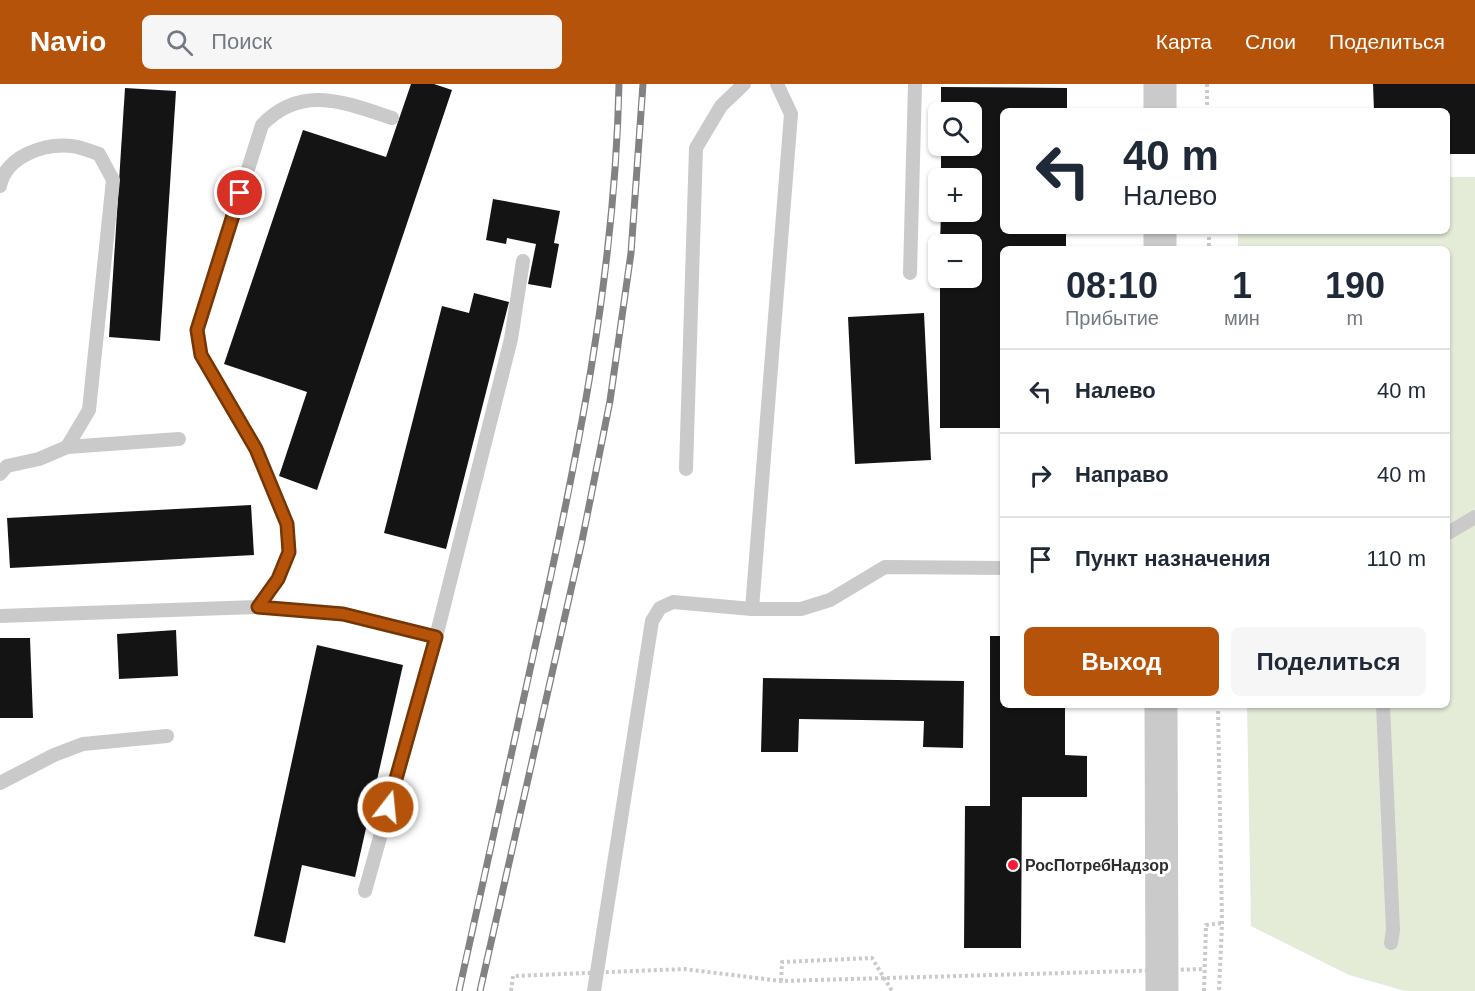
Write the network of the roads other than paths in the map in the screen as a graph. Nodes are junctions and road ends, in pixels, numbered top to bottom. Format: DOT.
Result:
graph roads {
  1 [pos="744,84"];
  2 [pos="777,84"];
  3 [pos="915,84"];
  4 [pos="1160,84"];
  5 [pos="1160,108"];
  6 [pos="392,118"];
  7 [pos="0,186"];
  8 [pos="523,261"];
  9 [pos="910,273"];
  10 [pos="179,439"];
  11 [pos="67,447"];
  12 [pos="686,469"];
  13 [pos="0,474"];
  14 [pos="1475,517"];
  15 [pos="1450,532"];
  16 [pos="1000,568"];
  17 [pos="258,607"];
  18 [pos="752,609"];
  19 [pos="0,616"];
  20 [pos="436,637"];
  21 [pos="1161,708"];
  22 [pos="1383,708"];
  23 [pos="167,736"];
  24 [pos="0,783"];
  25 [pos="364,891"];
  26 [pos="1391,943"];
  27 [pos="594,991"];
  28 [pos="1162,991"];
  1 -- 12 [label="lane"];
  2 -- 18 [label="lane"];
  3 -- 9 [label="lane"];
  4 -- 5 [label="street"];
  6 -- 17 [label="lane"];
  7 -- 11 [label="lane"];
  8 -- 20 [label="lane"];
  10 -- 11 [label="lane"];
  11 -- 13 [label="lane"];
  14 -- 15 [label="lane"];
  16 -- 18 [label="lane"];
  17 -- 19 [label="lane"];
  17 -- 20 [label="lane"];
  18 -- 27 [label="lane"];
  20 -- 25 [label="lane"];
  21 -- 28 [label="street"];
  22 -- 26 [label="lane"];
  23 -- 24 [label="lane"];
}
